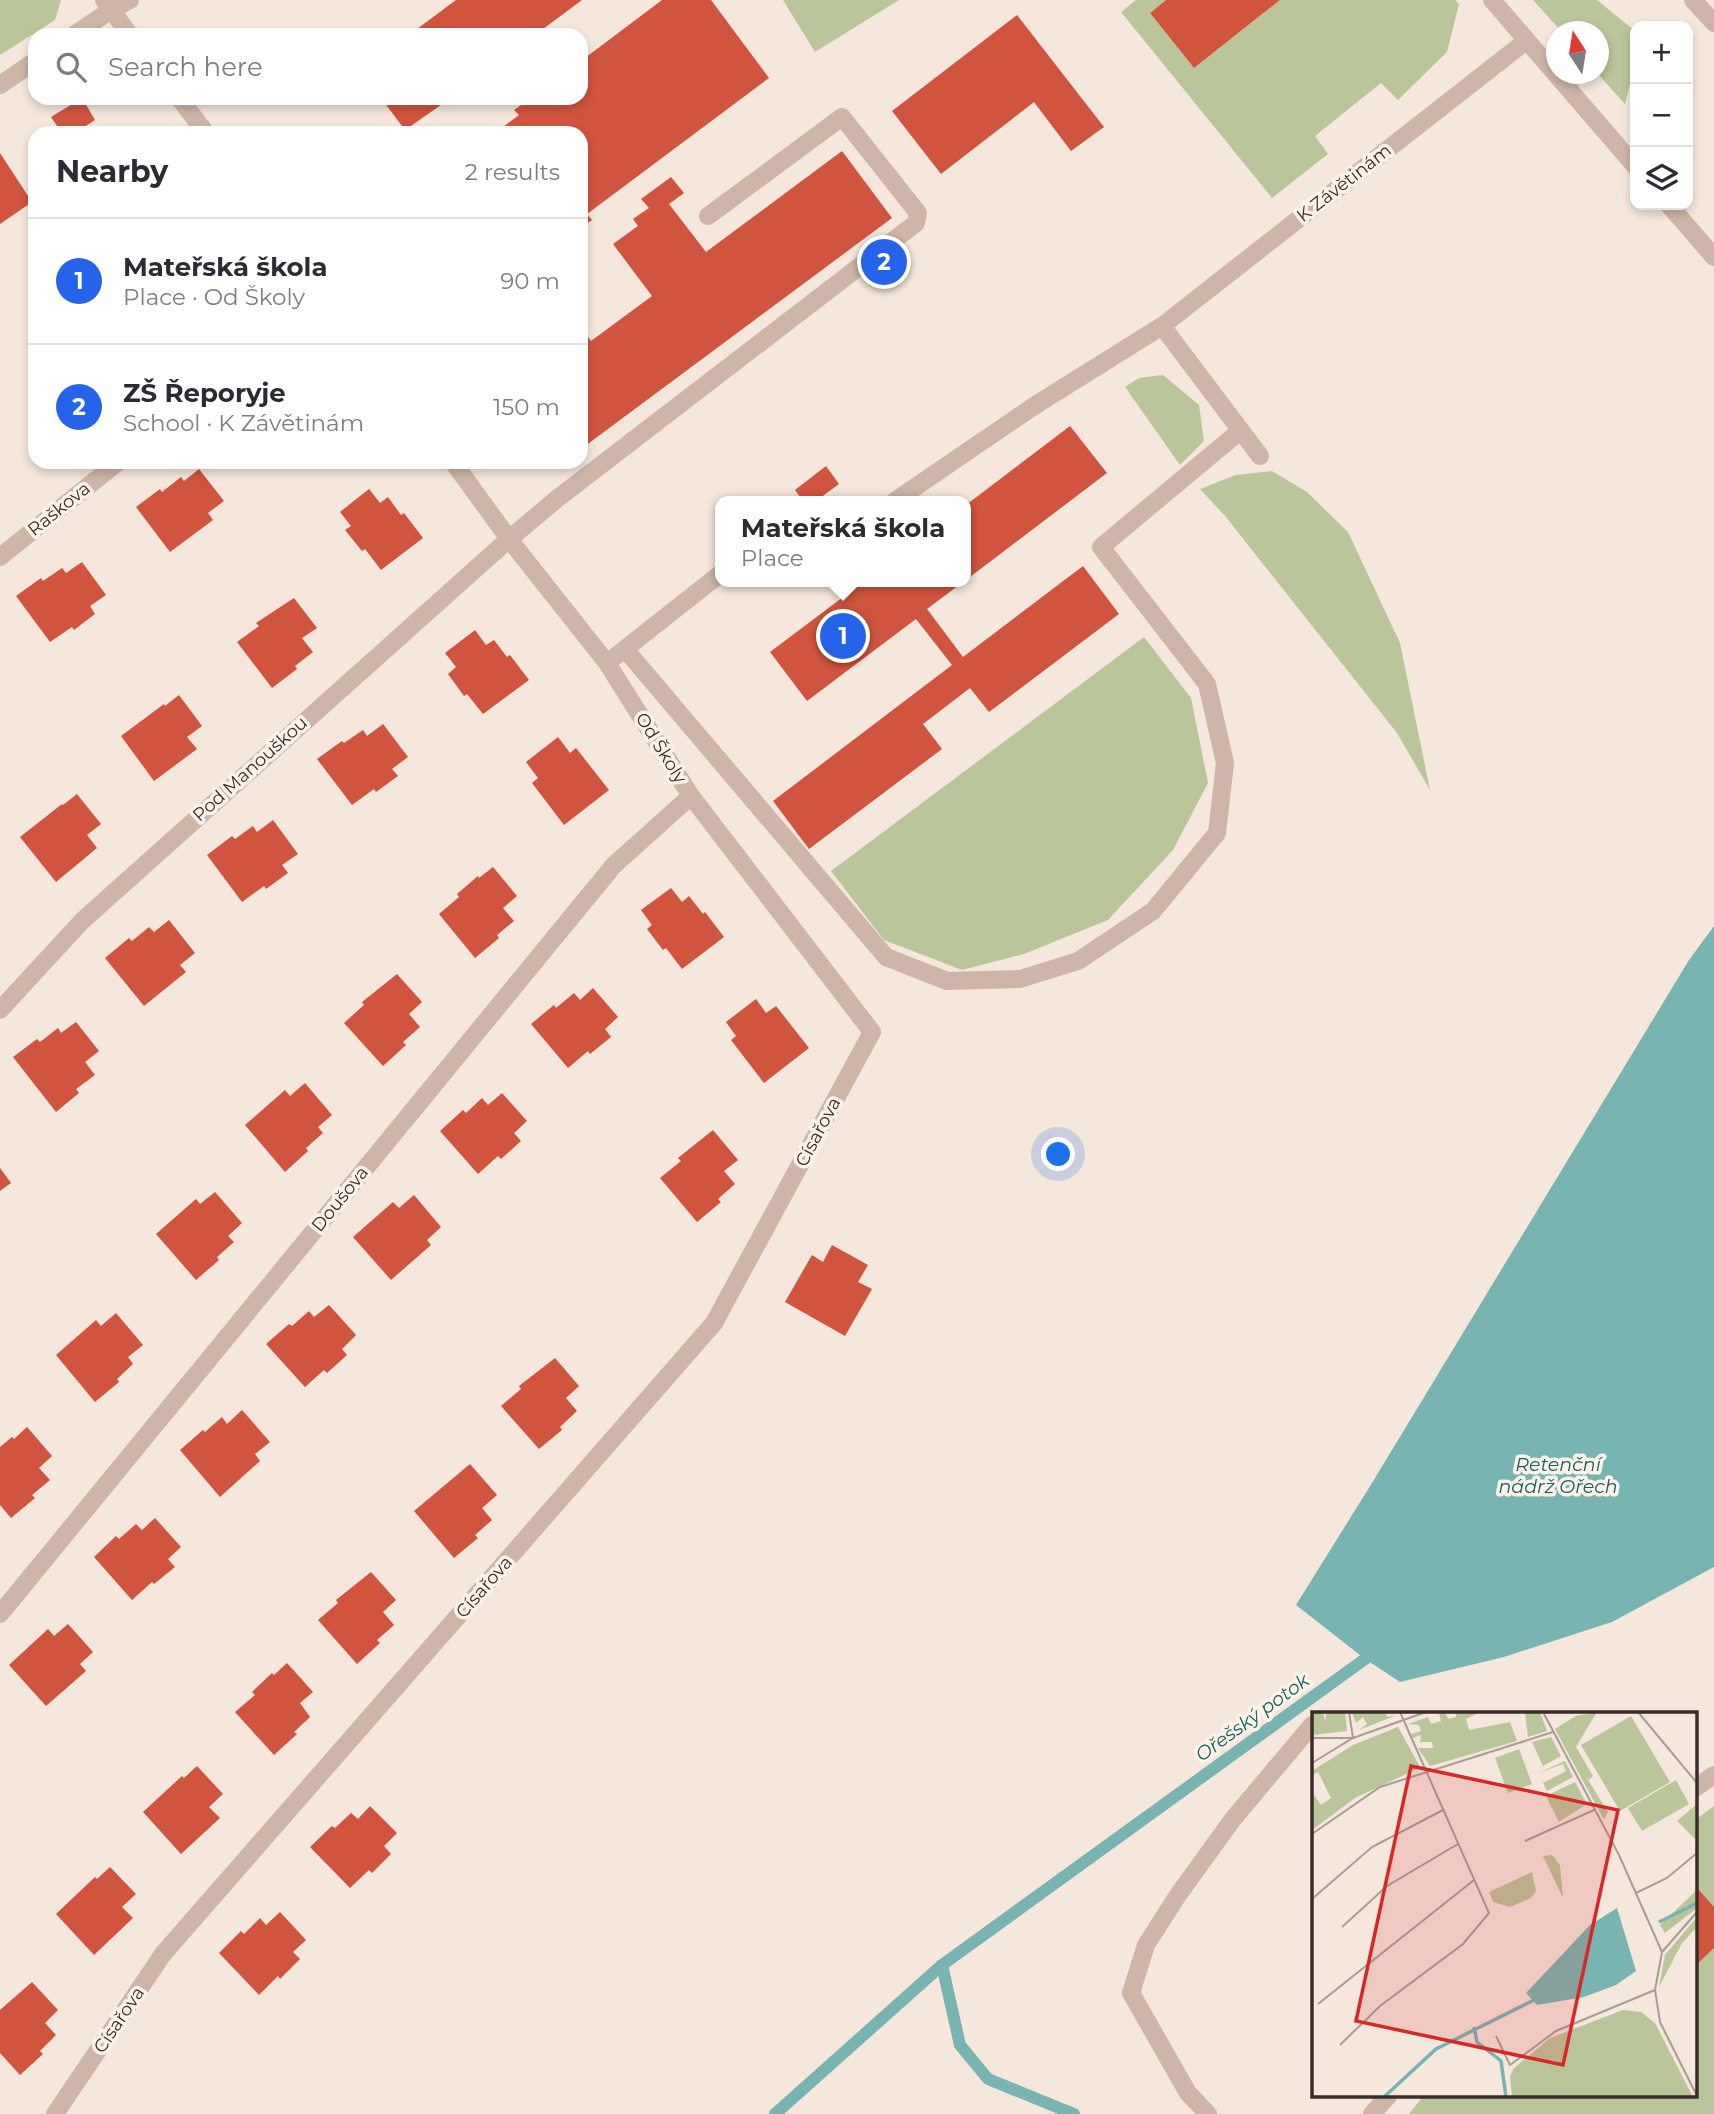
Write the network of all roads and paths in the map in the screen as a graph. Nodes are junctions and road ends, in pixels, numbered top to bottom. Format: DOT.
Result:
graph roads {
  1 [pos="130,0"];
  2 [pos="1492,0"];
  3 [pos="1693,0"];
  4 [pos="107,5"];
  5 [pos="1714,23"];
  6 [pos="82,28"];
  7 [pos="125,28"];
  8 [pos="1526,41"];
  9 [pos="28,66"];
  10 [pos="0,85"];
  11 [pos="184,105"];
  12 [pos="201,126"];
  13 [pos="1630,160"];
  14 [pos="1673,210"];
  15 [pos="708,216"];
  16 [pos="1714,257"];
  17 [pos="1163,326"];
  18 [pos="1240,431"];
  19 [pos="1260,456"];
  20 [pos="109,469"];
  21 [pos="458,469"];
  22 [pos="902,496"];
  23 [pos="509,539"];
  24 [pos="0,557"];
  25 [pos="715,578"];
  26 [pos="625,649"];
  27 [pos="607,663"];
  28 [pos="691,796"];
  29 [pos="0,1010"];
  30 [pos="872,1032"];
  31 [pos="0,1614"];
  32 [pos="1312,1725"];
  33 [pos="1714,1775"];
  34 [pos="1696,1787"];
  35 [pos="1388,2096"];
  36 [pos="55,2114"];
  37 [pos="1208,2114"];
  38 [pos="1372,2114"];
  1 -- 4 [label="street"];
  2 -- 8 [label="street"];
  3 -- 5 [label="street"];
  4 -- 6 [label="street"];
  4 -- 7 [label="street"];
  8 -- 13 [label="street"];
  8 -- 17 [label="street, K Závětinám"];
  9 -- 10 [label="street"];
  11 -- 12 [label="street"];
  14 -- 16 [label="street"];
  15 -- 23 [label="street, Pod Manouškou"];
  17 -- 18 [label="street"];
  17 -- 22 [label="street, K Závětinám"];
  18 -- 19 [label="street"];
  18 -- 26 [label="street"];
  20 -- 24 [label="street, Raškova"];
  21 -- 23 [label="street, Od Školy"];
  23 -- 27 [label="street, Od Školy"];
  23 -- 29 [label="street, Pod Manouškou"];
  25 -- 26 [label="street"];
  26 -- 27 [label="street"];
  27 -- 28 [label="street, Od Školy"];
  28 -- 30 [label="street, Od Školy"];
  28 -- 31 [label="street, Doušova"];
  30 -- 36 [label="street, Císařova"];
  32 -- 37 [label="street"];
  33 -- 34 [label="street"];
  35 -- 38 [label="street"];
}
